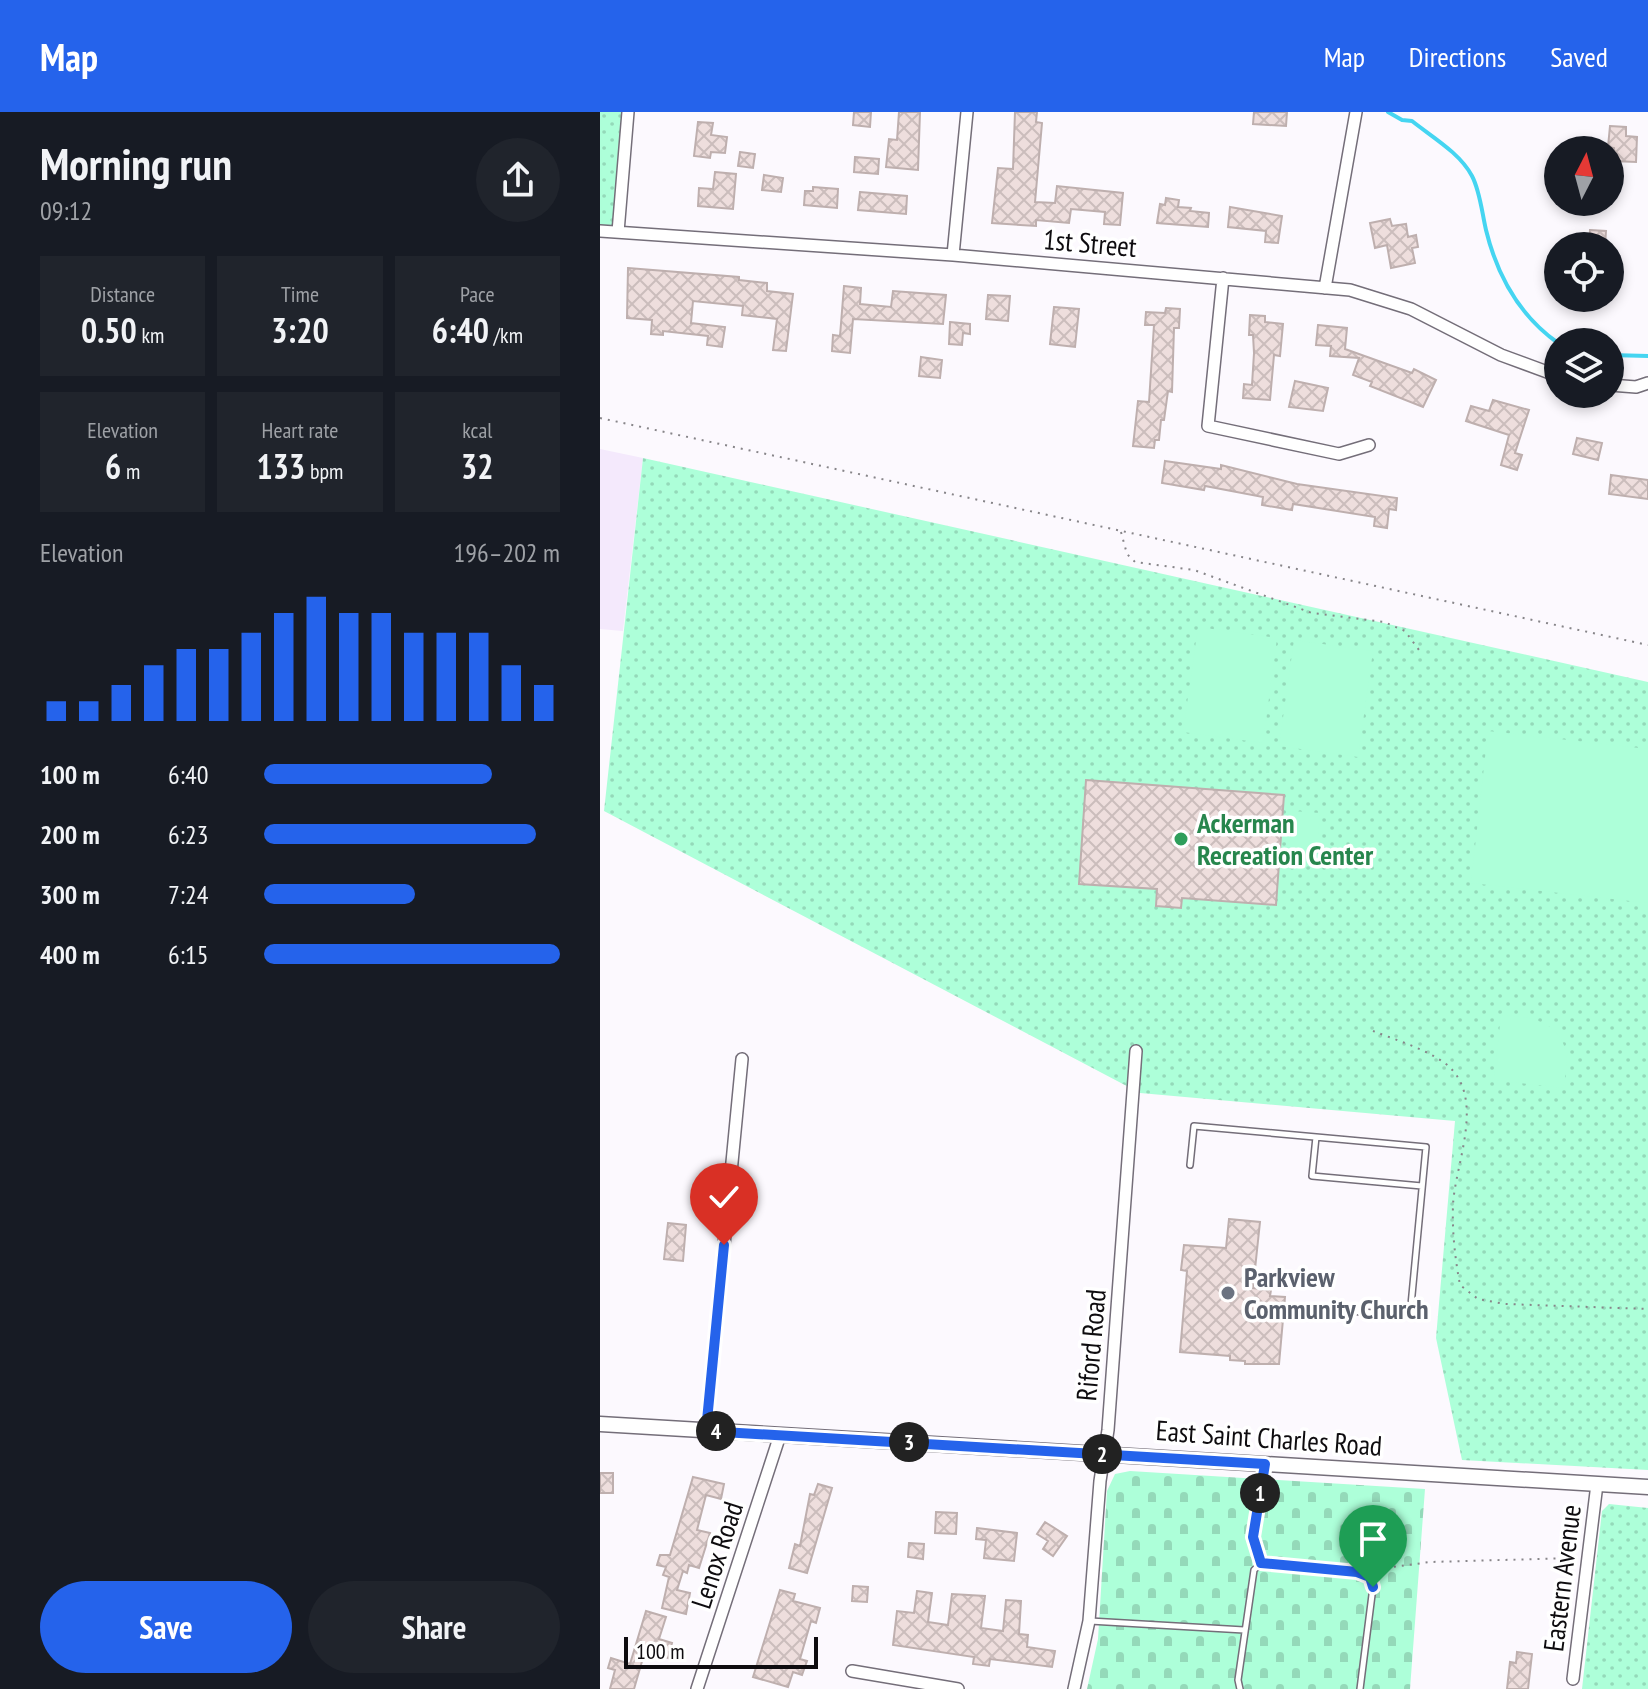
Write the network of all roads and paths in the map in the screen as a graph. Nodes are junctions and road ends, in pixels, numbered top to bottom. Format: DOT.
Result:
graph roads {
  1 [pos="628,112"];
  2 [pos="967,112"];
  3 [pos="1356,112"];
  4 [pos="600,231"];
  5 [pos="618,232"];
  6 [pos="953,255"];
  7 [pos="1223,278"];
  8 [pos="1325,288"];
  9 [pos="1544,371"];
  10 [pos="1648,383"];
  11 [pos="1624,386"];
  12 [pos="600,418"];
  13 [pos="1369,445"];
  14 [pos="1121,531"];
  15 [pos="1648,645"];
  16 [pos="1419,650"];
  17 [pos="1373,1031"];
  18 [pos="1136,1051"];
  19 [pos="742,1059"];
  20 [pos="1316,1137"];
  21 [pos="1190,1165"];
  22 [pos="1422,1186"];
  23 [pos="1301,1307"];
  24 [pos="1648,1309"];
  25 [pos="600,1424"];
  26 [pos="706,1431"];
  27 [pos="780,1435"];
  28 [pos="1104,1454"];
  29 [pos="1265,1464"];
  30 [pos="1597,1484"];
  31 [pos="1648,1487"];
  32 [pos="1589,1558"];
  33 [pos="1261,1563"];
  34 [pos="1365,1574"];
  35 [pos="1089,1621"];
  36 [pos="1244,1630"];
  37 [pos="852,1671"];
  38 [pos="1573,1679"];
  39 [pos="697,1689"];
  40 [pos="958,1689"];
  41 [pos="1074,1689"];
  42 [pos="1240,1689"];
  43 [pos="1360,1689"];
  1 -- 5 [label="street"];
  2 -- 6 [label="street"];
  3 -- 8 [label="street"];
  4 -- 5 [label="street, 1st Street"];
  5 -- 6 [label="street, 1st Street"];
  6 -- 7 [label="street, 1st Street"];
  7 -- 8 [label="street, 1st Street"];
  7 -- 13 [label="street"];
  8 -- 9 [label="street, 1st Street"];
  10 -- 11 [label="street"];
  12 -- 14 [label="path"];
  14 -- 15 [label="path"];
  14 -- 16 [label="path"];
  17 -- 24 [label="path"];
  18 -- 28 [label="street, Riford Road"];
  19 -- 26 [label="street"];
  20 -- 21 [label="lane"];
  20 -- 22 [label="lane"];
  20 -- 22 [label="lane"];
  22 -- 23 [label="lane"];
  25 -- 26 [label="main road, East Saint Charles Road"];
  26 -- 27 [label="main road, East Saint Charles Road"];
  27 -- 28 [label="main road, East Saint Charles Road"];
  27 -- 39 [label="street, Lenox Road"];
  28 -- 29 [label="main road, East Saint Charles Road"];
  28 -- 35 [label="street, Riford Road"];
  29 -- 30 [label="main road, East Saint Charles Road"];
  29 -- 33 [label="lane"];
  30 -- 31 [label="main road, East Saint Charles Road"];
  30 -- 32 [label="street, Eastern Avenue"];
  32 -- 34 [label="path"];
  32 -- 38 [label="street, Eastern Avenue"];
  33 -- 34 [label="lane"];
  33 -- 36 [label="lane"];
  34 -- 43 [label="lane"];
  35 -- 36 [label="lane"];
  35 -- 41 [label="street, Riford Road"];
  36 -- 42 [label="lane"];
  37 -- 40 [label="street"];
}
